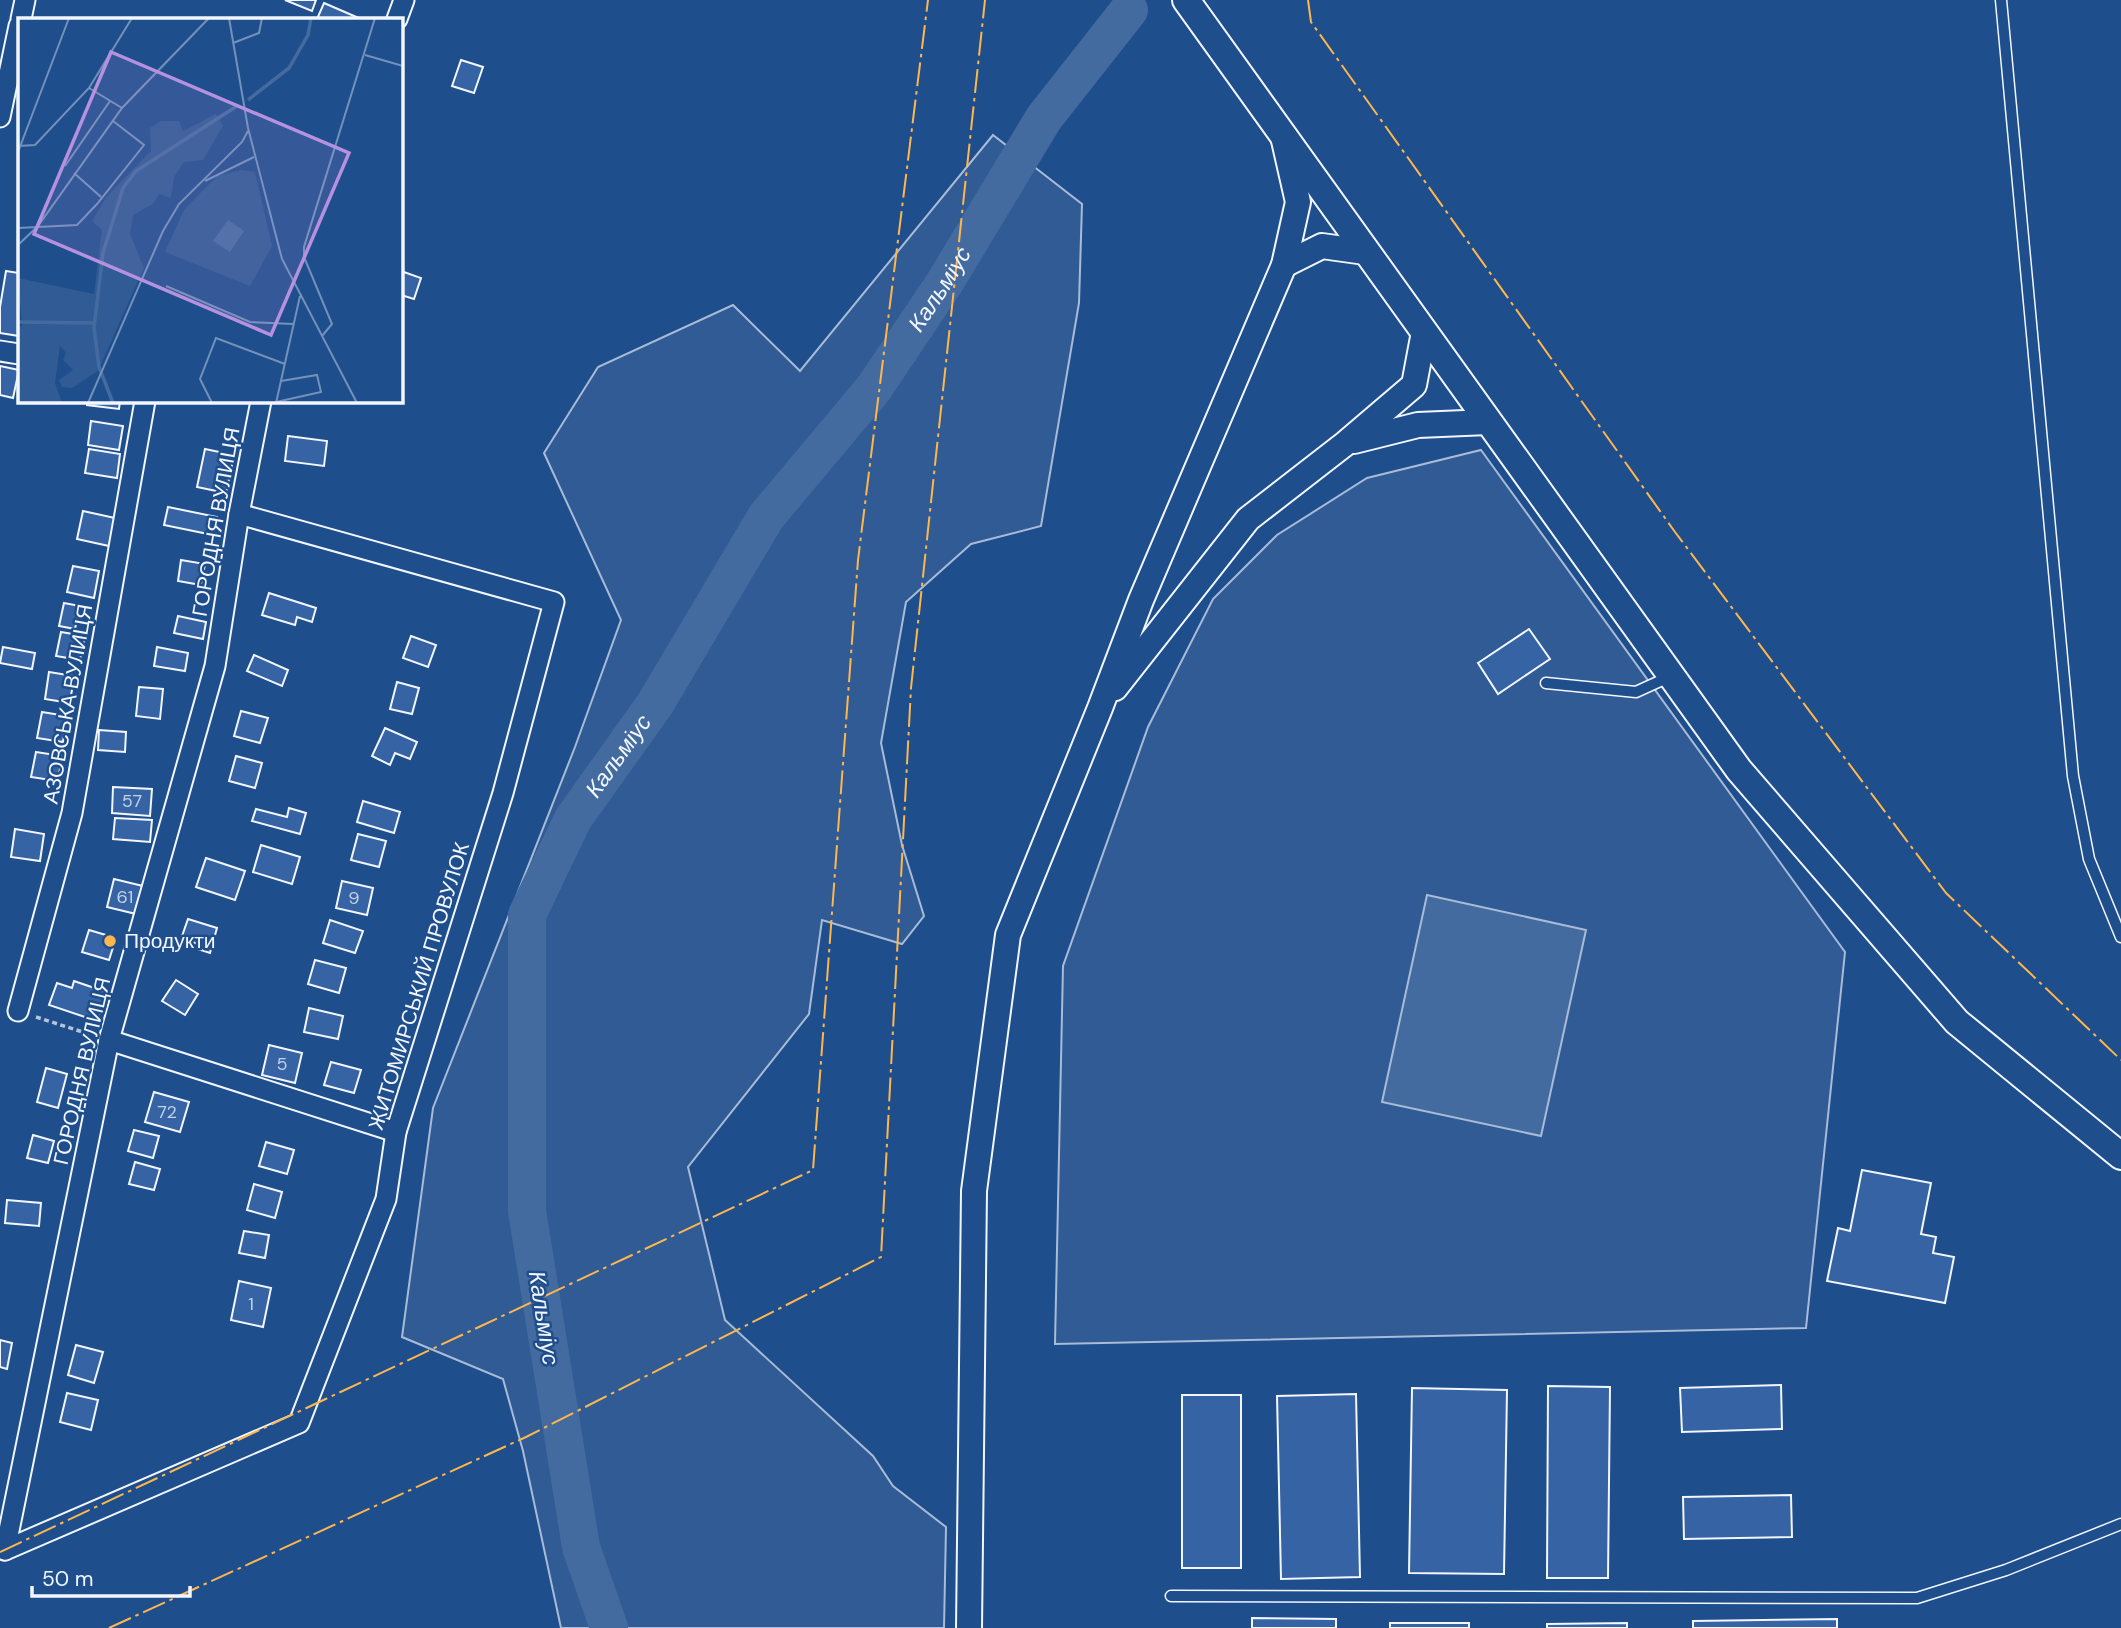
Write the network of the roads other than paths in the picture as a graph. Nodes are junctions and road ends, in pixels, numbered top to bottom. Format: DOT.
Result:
graph roads {
  1 [pos="25,0"];
  2 [pos="404,0"];
  3 [pos="1186,0"];
  4 [pos="2001,0"];
  5 [pos="21,18"];
  6 [pos="397,18"];
  7 [pos="18,31"];
  8 [pos="0,117"];
  9 [pos="1283,136"];
  10 [pos="1366,251"];
  11 [pos="1284,265"];
  12 [pos="1424,332"];
  13 [pos="0,351"];
  14 [pos="18,354"];
  15 [pos="145,402"];
  16 [pos="261,402"];
  17 [pos="1488,422"];
  18 [pos="1346,443"];
  19 [pos="239,514"];
  20 [pos="1671,676"];
  21 [pos="1546,683"];
  22 [pos="1100,708"];
  23 [pos="2121,937"];
  24 [pos="18,1011"];
  25 [pos="109,1040"];
  26 [pos="396,1132"];
  27 [pos="2121,1156"];
  28 [pos="2121,1524"];
  29 [pos="2,1554"];
  30 [pos="1171,1596"];
  31 [pos="969,1628"];
  1 -- 5 [label="street"];
  2 -- 6 [label="street"];
  3 -- 9 [label="main road"];
  4 -- 23 [label="lane"];
  7 -- 8 [label="street"];
  9 -- 10 [label="main road"];
  9 -- 11 [label="street"];
  10 -- 11 [label="street"];
  10 -- 12 [label="main road"];
  11 -- 22 [label="street"];
  12 -- 17 [label="main road"];
  12 -- 18 [label="street"];
  13 -- 14 [label="street"];
  15 -- 24 [label="street, АЗОВСЬКА ВУЛИЦЯ"];
  16 -- 19 [label="street, ГОРОДНЯ ВУЛИЦЯ"];
  17 -- 18 [label="street"];
  17 -- 20 [label="main road"];
  18 -- 22 [label="street"];
  19 -- 25 [label="street, ГОРОДНЯ ВУЛИЦЯ"];
  19 -- 26 [label="street, ЖИТОМИРСЬКИЙ ПРОВУЛОК"];
  20 -- 21 [label="lane"];
  20 -- 27 [label="main road"];
  22 -- 31 [label="street"];
  25 -- 26 [label="street"];
  25 -- 29 [label="street, ГОРОДНЯ ВУЛИЦЯ"];
  26 -- 29 [label="street, ЖИТОМИРСЬКИЙ ПРОВУЛОК"];
  28 -- 30 [label="lane"];
}
